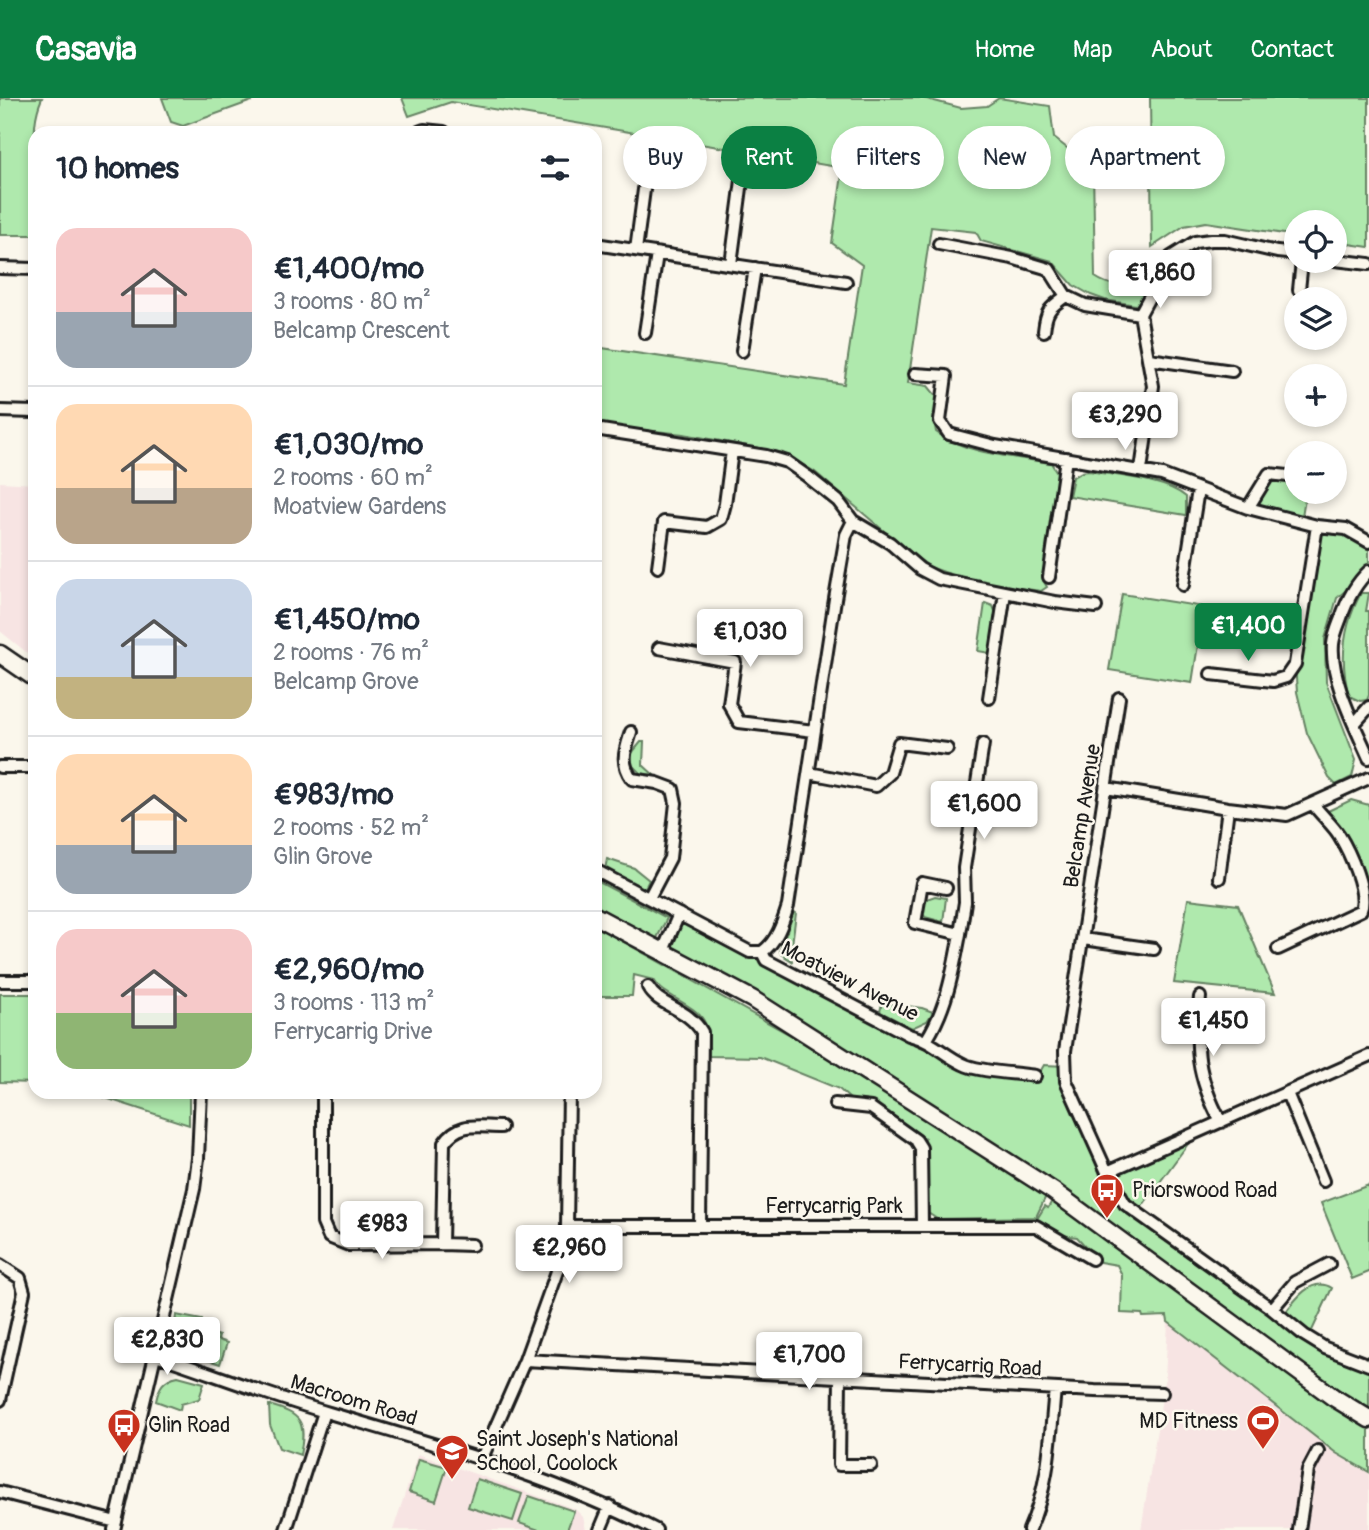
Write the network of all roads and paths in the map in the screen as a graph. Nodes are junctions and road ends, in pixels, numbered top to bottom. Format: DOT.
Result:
graph roads {
  1 [pos="644,189"];
  2 [pos="741,189"];
  3 [pos="939,244"];
  4 [pos="602,245"];
  5 [pos="636,250"];
  6 [pos="1284,253"];
  7 [pos="657,254"];
  8 [pos="1347,261"];
  9 [pos="731,264"];
  10 [pos="1369,264"];
  11 [pos="0,268"];
  12 [pos="755,268"];
  13 [pos="28,269"];
  14 [pos="846,282"];
  15 [pos="1066,296"];
  16 [pos="1140,314"];
  17 [pos="1044,331"];
  18 [pos="645,333"];
  19 [pos="742,351"];
  20 [pos="1149,359"];
  21 [pos="1232,371"];
  22 [pos="915,373"];
  23 [pos="0,411"];
  24 [pos="28,412"];
  25 [pos="602,430"];
  26 [pos="732,451"];
  27 [pos="1066,458"];
  28 [pos="1141,470"];
  29 [pos="1284,476"];
  30 [pos="1198,490"];
  31 [pos="1248,508"];
  32 [pos="853,521"];
  33 [pos="1317,526"];
  34 [pos="1369,542"];
  35 [pos="658,567"];
  36 [pos="1369,571"];
  37 [pos="1049,577"];
  38 [pos="1183,585"];
  39 [pos="1005,593"];
  40 [pos="1096,607"];
  41 [pos="659,648"];
  42 [pos="0,654"];
  43 [pos="28,673"];
  44 [pos="1211,674"];
  45 [pos="989,698"];
  46 [pos="1119,698"];
  47 [pos="1368,710"];
  48 [pos="1355,723"];
  49 [pos="814,731"];
  50 [pos="631,732"];
  51 [pos="983,744"];
  52 [pos="947,749"];
  53 [pos="1369,758"];
  54 [pos="0,767"];
  55 [pos="28,767"];
  56 [pos="809,773"];
  57 [pos="1369,778"];
  58 [pos="1106,788"];
  59 [pos="1313,804"];
  60 [pos="1227,808"];
  61 [pos="602,874"];
  62 [pos="1219,878"];
  63 [pos="946,888"];
  64 [pos="649,898"];
  65 [pos="679,914"];
  66 [pos="602,920"];
  67 [pos="960,934"];
  68 [pos="1083,939"];
  69 [pos="1154,949"];
  70 [pos="1278,950"];
  71 [pos="762,951"];
  72 [pos="662,953"];
  73 [pos="0,981"];
  74 [pos="28,981"];
  75 [pos="648,987"];
  76 [pos="1200,997"];
  77 [pos="927,1040"];
  78 [pos="1369,1056"];
  79 [pos="1035,1076"];
  80 [pos="1287,1093"];
  81 [pos="201,1099"];
  82 [pos="323,1099"];
  83 [pos="569,1099"];
  84 [pos="835,1104"];
  85 [pos="1221,1122"];
  86 [pos="501,1127"];
  87 [pos="1107,1172"];
  88 [pos="1323,1181"];
  89 [pos="700,1225"];
  90 [pos="567,1226"];
  91 [pos="922,1226"];
  92 [pos="442,1244"];
  93 [pos="472,1245"];
  94 [pos="1093,1259"];
  95 [pos="1329,1264"];
  96 [pos="0,1265"];
  97 [pos="1272,1309"];
  98 [pos="156,1355"];
  99 [pos="525,1360"];
  100 [pos="1369,1365"];
  101 [pos="840,1378"];
  102 [pos="1055,1389"];
  103 [pos="1162,1393"];
  104 [pos="0,1400"];
  105 [pos="324,1412"];
  106 [pos="1369,1419"];
  107 [pos="1318,1451"];
  108 [pos="482,1458"];
  109 [pos="871,1465"];
  110 [pos="0,1492"];
  111 [pos="610,1506"];
  112 [pos="115,1526"];
  113 [pos="286,1530"];
  114 [pos="600,1530"];
  115 [pos="656,1530"];
  116 [pos="1029,1530"];
  117 [pos="1298,1530"];
  1 -- 5 [label="street"];
  2 -- 9 [label="street"];
  3 -- 15 [label="street"];
  4 -- 5 [label="street"];
  5 -- 7 [label="street"];
  6 -- 16 [label="street"];
  7 -- 9 [label="street"];
  7 -- 18 [label="street"];
  8 -- 10 [label="street"];
  9 -- 12 [label="street"];
  11 -- 13 [label="street"];
  12 -- 14 [label="street"];
  12 -- 19 [label="street"];
  15 -- 16 [label="street"];
  15 -- 17 [label="street"];
  16 -- 20 [label="street"];
  20 -- 21 [label="street"];
  20 -- 28 [label="street"];
  22 -- 27 [label="street"];
  23 -- 24 [label="street"];
  25 -- 26 [label="street"];
  26 -- 32 [label="street"];
  26 -- 35 [label="street"];
  27 -- 28 [label="street"];
  27 -- 37 [label="street"];
  28 -- 30 [label="street"];
  29 -- 31 [label="street"];
  30 -- 31 [label="street"];
  30 -- 38 [label="street"];
  31 -- 33 [label="street"];
  32 -- 39 [label="street"];
  32 -- 49 [label="street"];
  33 -- 34 [label="street"];
  33 -- 44 [label="street"];
  36 -- 48 [label="street"];
  39 -- 40 [label="street"];
  39 -- 45 [label="street"];
  41 -- 49 [label="street"];
  42 -- 43 [label="street"];
  46 -- 58 [label="street, Belcamp Avenue"];
  47 -- 48 [label="street"];
  48 -- 53 [label="street"];
  49 -- 56 [label="street"];
  50 -- 64 [label="street"];
  51 -- 67 [label="street, Moatview Avenue"];
  52 -- 56 [label="street"];
  54 -- 55 [label="street"];
  56 -- 71 [label="street"];
  57 -- 59 [label="street"];
  58 -- 60 [label="street"];
  58 -- 68 [label="street, Belcamp Avenue"];
  59 -- 60 [label="street"];
  59 -- 70 [label="street"];
  60 -- 62 [label="street"];
  61 -- 64 [label="street, Moatview Avenue"];
  63 -- 67 [label="street"];
  64 -- 65 [label="street, Moatview Avenue"];
  65 -- 71 [label="street, Moatview Avenue"];
  65 -- 72 [label="street"];
  66 -- 72 [label="street"];
  67 -- 77 [label="street, Moatview Avenue"];
  68 -- 69 [label="street"];
  68 -- 87 [label="street, Belcamp Avenue"];
  71 -- 77 [label="street, Moatview Avenue"];
  72 -- 106 [label="street"];
  73 -- 74 [label="street"];
  75 -- 89 [label="street"];
  76 -- 85 [label="street"];
  77 -- 79 [label="street, Moatview Avenue"];
  78 -- 80 [label="street"];
  80 -- 85 [label="street"];
  80 -- 88 [label="street"];
  81 -- 98 [label="street"];
  82 -- 92 [label="street"];
  83 -- 90 [label="street"];
  84 -- 91 [label="street, Ferrycarrig Park"];
  85 -- 87 [label="street"];
  86 -- 92 [label="street"];
  87 -- 97 [label="street, Belcamp Avenue"];
  89 -- 90 [label="street, Ferrycarrig Park"];
  89 -- 91 [label="street, Ferrycarrig Park"];
  90 -- 99 [label="street"];
  91 -- 94 [label="street"];
  92 -- 93 [label="street"];
  95 -- 97 [label="street"];
  96 -- 104 [label="street"];
  97 -- 100 [label="street, Belcamp Avenue"];
  98 -- 105 [label="street, Macroom Road"];
  98 -- 112 [label="street"];
  99 -- 101 [label="street, Ferrycarrig Road"];
  99 -- 108 [label="street"];
  101 -- 102 [label="street, Ferrycarrig Road"];
  101 -- 109 [label="street"];
  102 -- 103 [label="street, Ferrycarrig Road"];
  102 -- 116 [label="street"];
  105 -- 108 [label="street, Macroom Road"];
  105 -- 113 [label="street"];
  107 -- 117 [label="street"];
  108 -- 111 [label="street, Macroom Road"];
  110 -- 112 [label="street"];
  111 -- 114 [label="street"];
  111 -- 115 [label="street, Macroom Road"];
}
